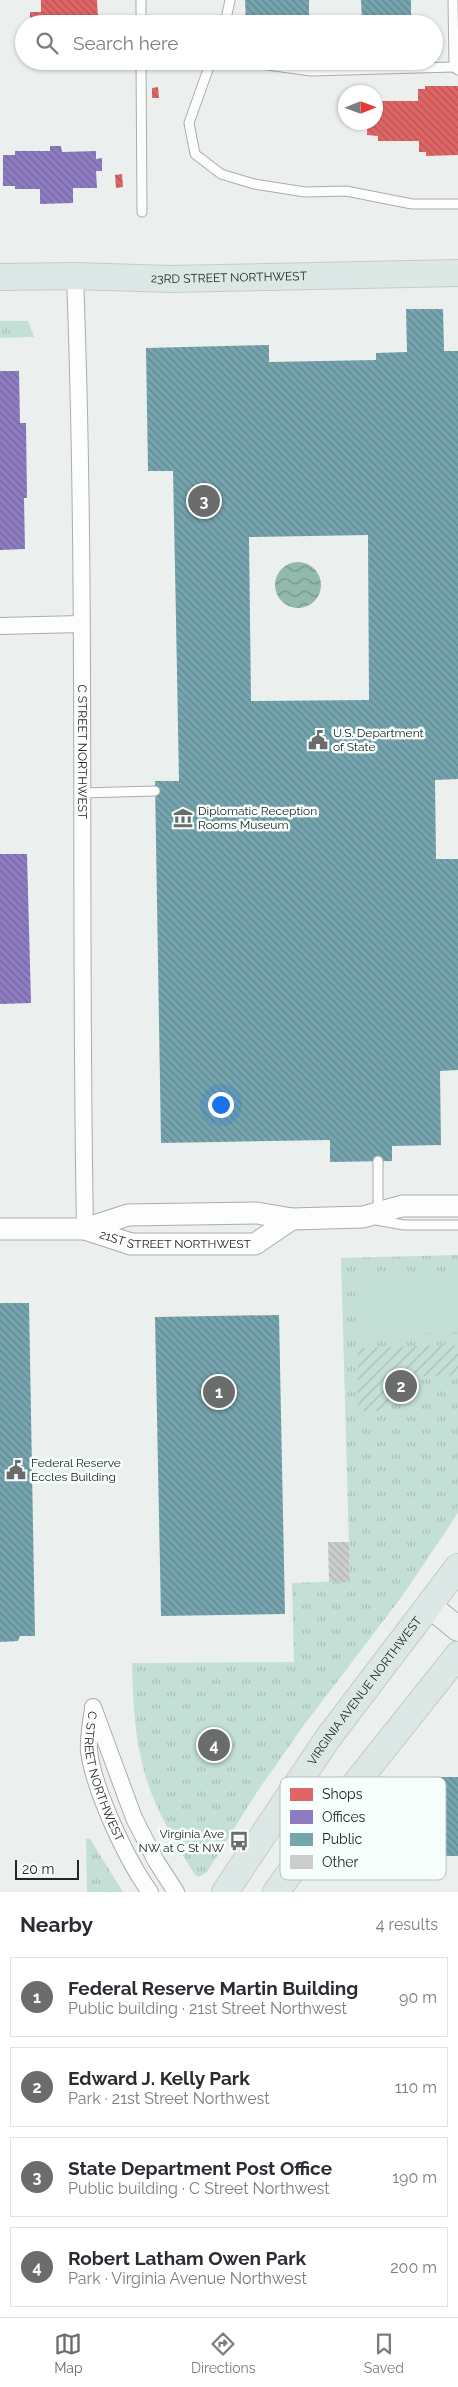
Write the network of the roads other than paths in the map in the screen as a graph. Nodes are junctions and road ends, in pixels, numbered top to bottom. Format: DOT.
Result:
graph roads {
  1 [pos="141,0"];
  2 [pos="230,0"];
  3 [pos="452,0"];
  4 [pos="141,15"];
  5 [pos="227,15"];
  6 [pos="443,69"];
  7 [pos="456,69"];
  8 [pos="141,70"];
  9 [pos="208,70"];
  10 [pos="304,70"];
  11 [pos="384,70"];
  12 [pos="458,204"];
  13 [pos="142,212"];
  14 [pos="458,273"];
  15 [pos="75,276"];
  16 [pos="0,277"];
  17 [pos="81,624"];
  18 [pos="0,626"];
  19 [pos="155,791"];
  20 [pos="81,794"];
  21 [pos="378,1161"];
  22 [pos="458,1206"];
  23 [pos="370,1214"];
  24 [pos="292,1219"];
  25 [pos="458,1224"];
  26 [pos="0,1229"];
  27 [pos="85,1229"];
  28 [pos="458,1567"];
  29 [pos="430,1606"];
  30 [pos="458,1629"];
  31 [pos="458,1654"];
  32 [pos="302,1777"];
  33 [pos="361,1777"];
  34 [pos="280,1810"];
  35 [pos="285,1880"];
  36 [pos="150,1892"];
  37 [pos="176,1892"];
  38 [pos="225,1892"];
  39 [pos="276,1892"];
  1 -- 4 [label="lane"];
  2 -- 5 [label="lane"];
  3 -- 7 [label="lane"];
  6 -- 7 [label="lane"];
  8 -- 13 [label="lane"];
  9 -- 12 [label="lane"];
  10 -- 11 [label="lane"];
  14 -- 15 [label="main road, 23RD STREET NORTHWEST"];
  15 -- 16 [label="main road, 23RD STREET NORTHWEST"];
  15 -- 17 [label="street, C STREET NORTHWEST"];
  17 -- 18 [label="street"];
  17 -- 20 [label="street, C STREET NORTHWEST"];
  19 -- 20 [label="lane"];
  20 -- 27 [label="street, C STREET NORTHWEST"];
  21 -- 23 [label="lane"];
  22 -- 23 [label="street, 21ST STREET NORTHWEST"];
  23 -- 24 [label="street, 21ST STREET NORTHWEST"];
  23 -- 25 [label="lane, 21ST STREET NORTHWEST"];
  24 -- 27 [label="street, 21ST STREET NORTHWEST"];
  24 -- 27 [label="street, 21ST STREET NORTHWEST"];
  26 -- 27 [label="street, 21ST STREET NORTHWEST"];
  28 -- 29 [label="main road, VIRGINIA AVENUE NORTHWEST"];
  29 -- 30 [label="main road"];
  29 -- 32 [label="main road, VIRGINIA AVENUE NORTHWEST"];
  31 -- 33 [label="main road"];
  34 -- 38 [label="main road, VIRGINIA AVENUE NORTHWEST"];
  35 -- 39 [label="main road"];
  36 -- 37 [label="street, C STREET NORTHWEST"];
}
